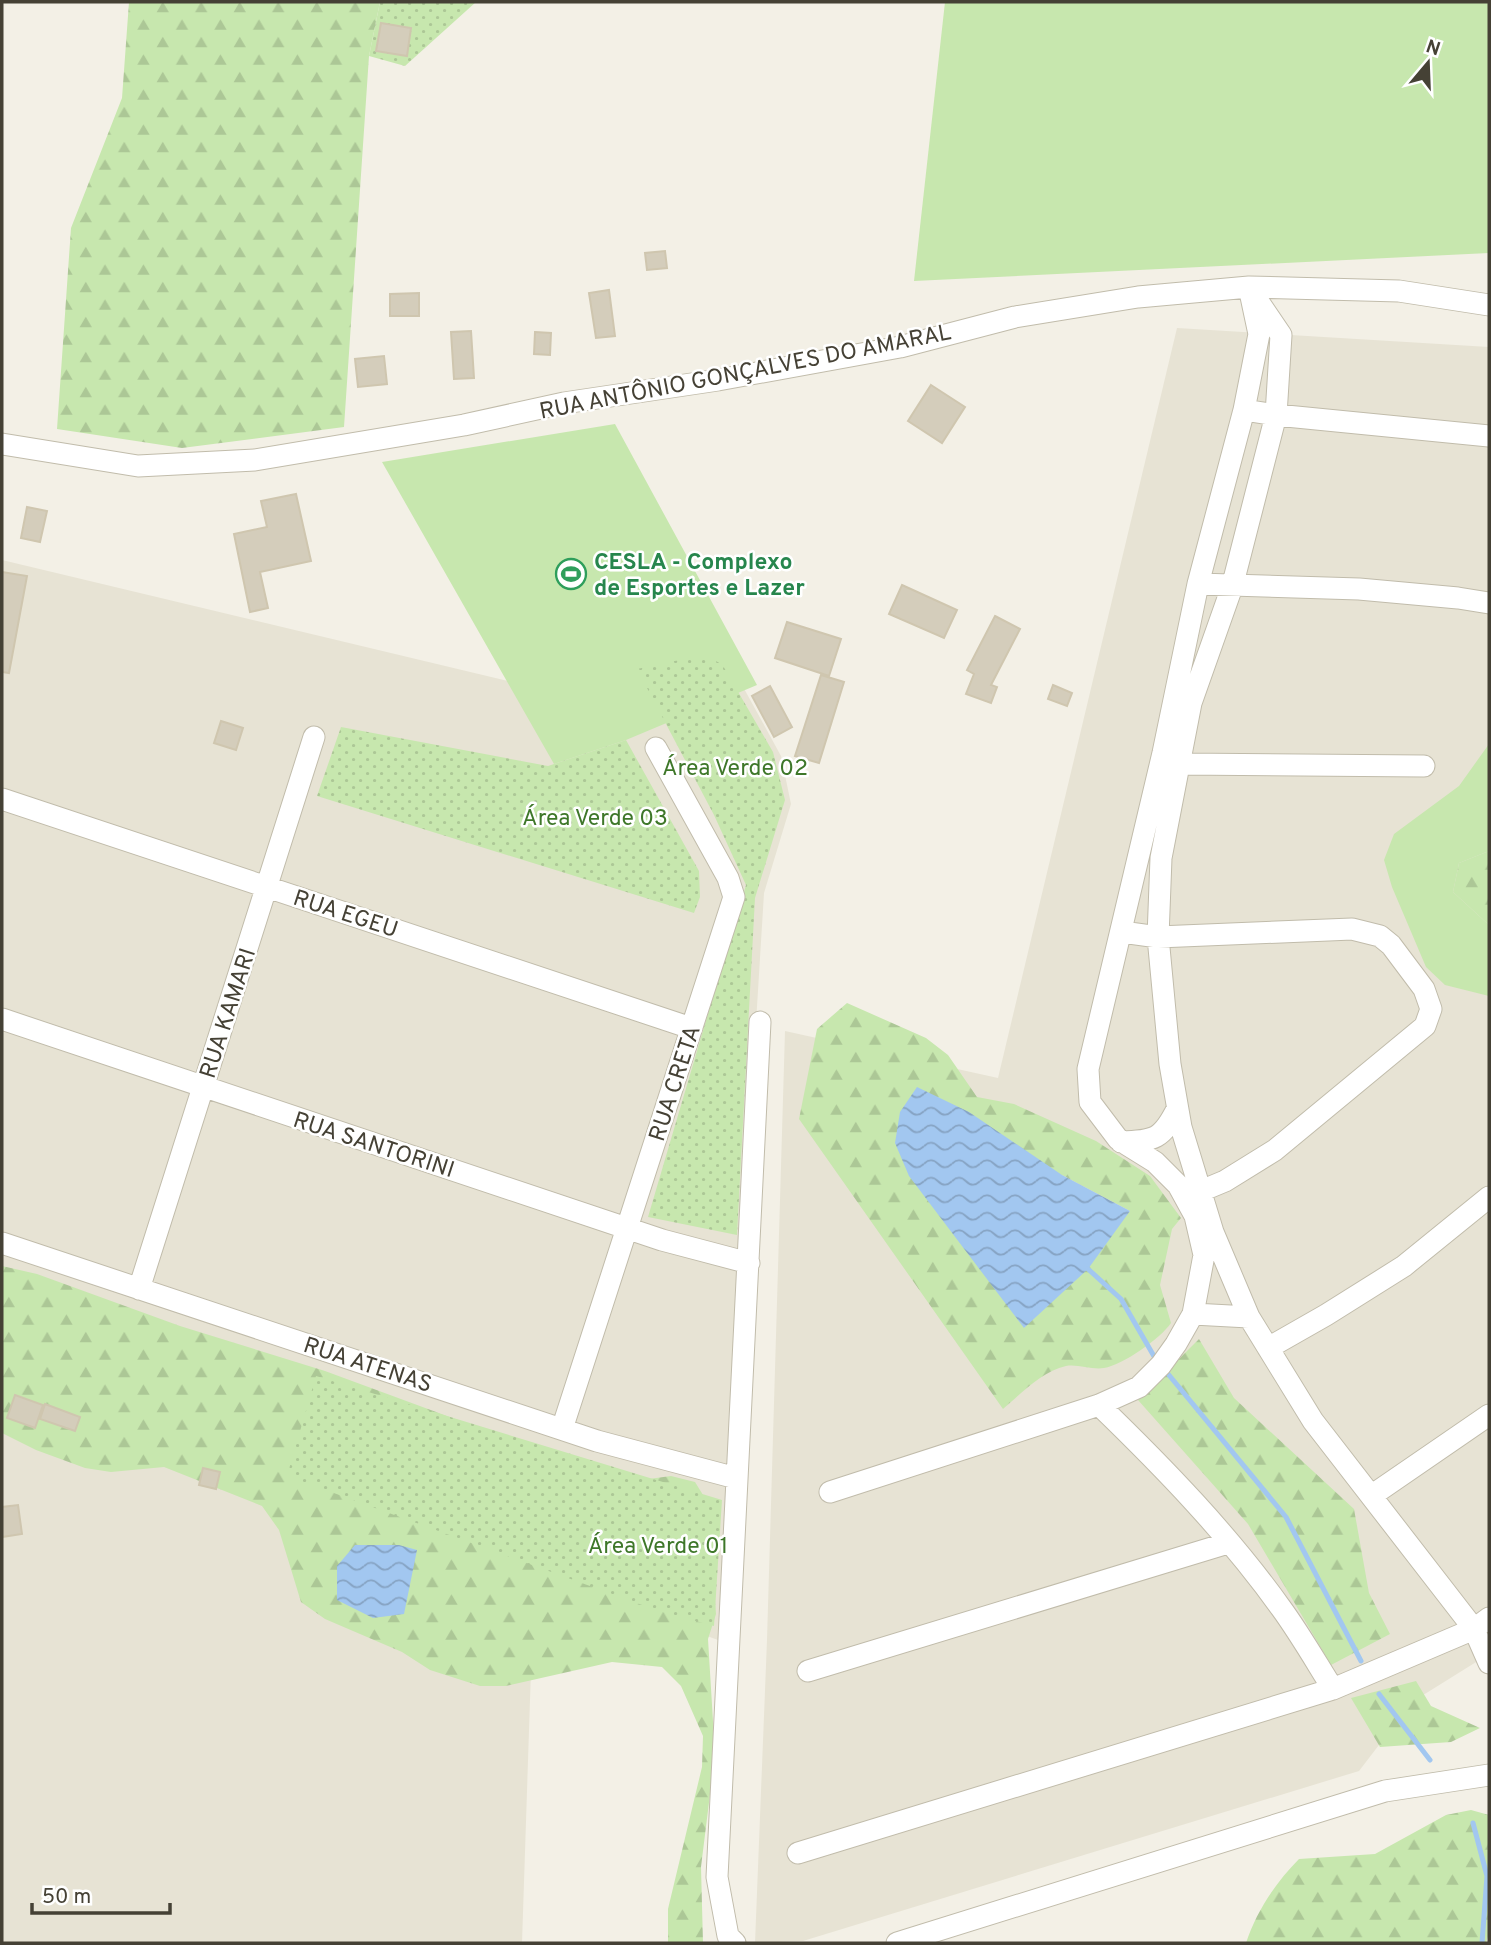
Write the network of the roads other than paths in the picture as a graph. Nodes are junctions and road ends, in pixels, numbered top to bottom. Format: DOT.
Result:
graph roads {
  1 [pos="1248,287"];
  2 [pos="1489,305"];
  3 [pos="1244,410"];
  4 [pos="1276,415"];
  5 [pos="1489,436"];
  6 [pos="2,444"];
  7 [pos="1198,584"];
  8 [pos="1232,587"];
  9 [pos="1489,603"];
  10 [pos="314,737"];
  11 [pos="656,748"];
  12 [pos="1180,764"];
  13 [pos="1424,766"];
  14 [pos="2,799"];
  15 [pos="266,887"];
  16 [pos="1122,932"];
  17 [pos="1158,937"];
  18 [pos="2,1019"];
  19 [pos="760,1022"];
  20 [pos="691,1028"];
  21 [pos="203,1087"];
  22 [pos="1177,1109"];
  23 [pos="1121,1142"];
  24 [pos="1201,1191"];
  25 [pos="1489,1197"];
  26 [pos="627,1228"];
  27 [pos="2,1243"];
  28 [pos="748,1263"];
  29 [pos="139,1289"];
  30 [pos="1193,1314"];
  31 [pos="1249,1317"];
  32 [pos="1268,1348"];
  33 [pos="1134,1390"];
  34 [pos="1099,1405"];
  35 [pos="1489,1415"];
  36 [pos="562,1429"];
  37 [pos="1127,1433"];
  38 [pos="736,1478"];
  39 [pos="830,1492"];
  40 [pos="1371,1496"];
  41 [pos="1228,1543"];
  42 [pos="1481,1624"];
  43 [pos="1489,1664"];
  44 [pos="808,1671"];
  45 [pos="1333,1689"];
  46 [pos="1489,1775"];
  47 [pos="798,1853"];
  48 [pos="735,1943"];
  49 [pos="897,1943"];
  1 -- 2 [label="street, RUA ANTÔNIO GONÇALVES DO AMARAL"];
  1 -- 3 [label="street"];
  1 -- 4 [label="street"];
  1 -- 6 [label="street, RUA ANTÔNIO GONÇALVES DO AMARAL"];
  3 -- 4 [label="street"];
  3 -- 7 [label="street"];
  4 -- 5 [label="street"];
  4 -- 8 [label="street"];
  7 -- 8 [label="street"];
  7 -- 16 [label="street"];
  8 -- 9 [label="street"];
  8 -- 12 [label="street"];
  10 -- 15 [label="street, RUA KAMARI"];
  11 -- 20 [label="street, RUA CRETA"];
  12 -- 13 [label="street"];
  12 -- 17 [label="street"];
  14 -- 15 [label="street, RUA EGEU"];
  15 -- 20 [label="street, RUA EGEU"];
  15 -- 21 [label="street, RUA KAMARI"];
  16 -- 17 [label="street"];
  16 -- 23 [label="street"];
  17 -- 22 [label="street"];
  17 -- 24 [label="street"];
  18 -- 21 [label="street, RUA SANTORINI"];
  19 -- 28 [label="street"];
  20 -- 26 [label="street, RUA CRETA"];
  21 -- 26 [label="street, RUA SANTORINI"];
  21 -- 29 [label="street, RUA KAMARI"];
  22 -- 23 [label="street"];
  22 -- 24 [label="street"];
  23 -- 30 [label="street"];
  24 -- 31 [label="street"];
  25 -- 32 [label="street"];
  26 -- 28 [label="street, RUA SANTORINI"];
  26 -- 36 [label="street, RUA CRETA"];
  27 -- 29 [label="street, RUA ATENAS"];
  28 -- 38 [label="street"];
  29 -- 36 [label="street, RUA ATENAS"];
  30 -- 31 [label="street"];
  30 -- 33 [label="street"];
  31 -- 32 [label="street"];
  32 -- 40 [label="street"];
  33 -- 34 [label="street"];
  33 -- 37 [label="street"];
  34 -- 37 [label="street"];
  34 -- 39 [label="street"];
  35 -- 40 [label="street"];
  36 -- 38 [label="street, RUA ATENAS"];
  37 -- 41 [label="street"];
  38 -- 48 [label="street"];
  40 -- 42 [label="street"];
  41 -- 44 [label="street"];
  41 -- 45 [label="street"];
  42 -- 43 [label="street"];
  42 -- 45 [label="street"];
  45 -- 47 [label="street"];
  46 -- 49 [label="street"];
}
